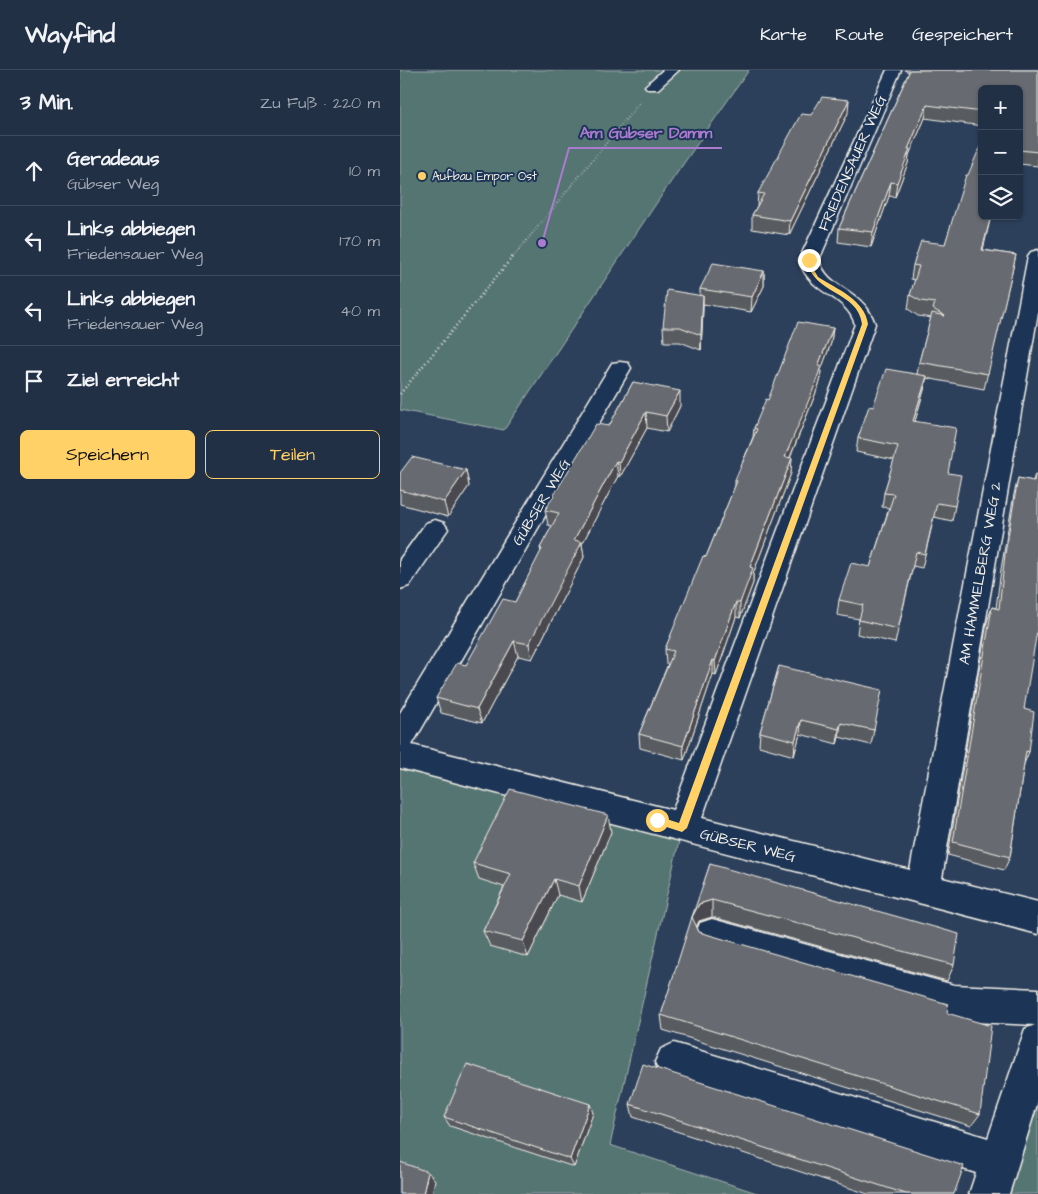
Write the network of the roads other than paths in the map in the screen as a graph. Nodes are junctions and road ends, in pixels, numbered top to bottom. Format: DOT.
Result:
graph roads {
  1 [pos="672,70"];
  2 [pos="894,70"];
  3 [pos="654,86"];
  4 [pos="1038,256"];
  5 [pos="620,368"];
  6 [pos="435,529"];
  7 [pos="400,579"];
  8 [pos="400,739"];
  9 [pos="400,755"];
  10 [pos="682,828"];
  11 [pos="923,890"];
  12 [pos="1038,918"];
  13 [pos="712,935"];
  14 [pos="1038,1006"];
  15 [pos="1038,1042"];
  16 [pos="674,1062"];
  17 [pos="994,1177"];
  1 -- 3 [label="street"];
  2 -- 10 [label="street, FRIEDENSAUER WEG"];
  4 -- 11 [label="street, AM HAMMELBERG WEG 2"];
  5 -- 8 [label="street, GÜBSER WEG"];
  6 -- 7 [label="street"];
  9 -- 10 [label="street, GÜBSER WEG"];
  10 -- 11 [label="street, GÜBSER WEG"];
  11 -- 12 [label="street, GÜBSER WEG"];
  13 -- 14 [label="street"];
  15 -- 17 [label="street"];
  16 -- 17 [label="street"];
}
